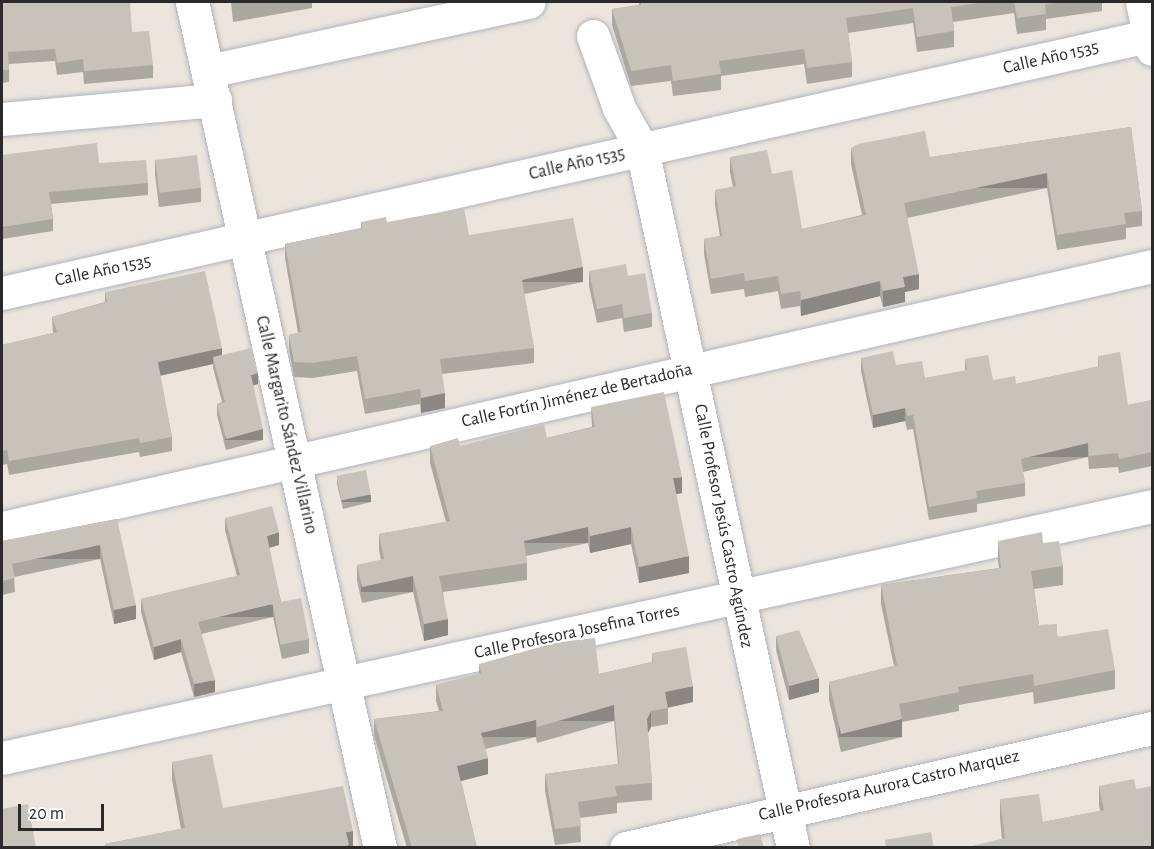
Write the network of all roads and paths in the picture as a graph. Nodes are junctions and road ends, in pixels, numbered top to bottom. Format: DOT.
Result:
graph roads {
  1 [pos="192,2"];
  2 [pos="529,2"];
  3 [pos="1142,2"];
  4 [pos="593,36"];
  5 [pos="1152,40"];
  6 [pos="212,86"];
  7 [pos="2,118"];
  8 [pos="642,149"];
  9 [pos="243,240"];
  10 [pos="1152,266"];
  11 [pos="2,293"];
  12 [pos="691,370"];
  13 [pos="296,461"];
  14 [pos="1152,506"];
  15 [pos="2,528"];
  16 [pos="736,599"];
  17 [pos="341,680"];
  18 [pos="1152,728"];
  19 [pos="2,758"];
  20 [pos="784,809"];
  21 [pos="380,848"];
  22 [pos="626,848"];
  23 [pos="793,848"];
  1 -- 6 [label="street, Calle Margarito Sández Villarino"];
  2 -- 6 [label="street"];
  3 -- 5 [label="street"];
  4 -- 8 [label="street, Calle Profesor Jesús Castro Agúndez"];
  5 -- 8 [label="street, Calle Año 1535"];
  6 -- 7 [label="street"];
  6 -- 9 [label="street, Calle Margarito Sández Villarino"];
  8 -- 9 [label="street, Calle Año 1535"];
  8 -- 12 [label="street, Calle Profesor Jesús Castro Agúndez"];
  9 -- 11 [label="street, Calle Año 1535"];
  9 -- 13 [label="street, Calle Margarito Sández Villarino"];
  10 -- 12 [label="street, Calle Fortín Jiménez de Bertadoña"];
  12 -- 13 [label="street, Calle Fortín Jiménez de Bertadoña"];
  12 -- 16 [label="street, Calle Profesor Jesús Castro Agúndez"];
  13 -- 15 [label="street, Calle Fortín Jiménez de Bertadoña"];
  13 -- 17 [label="street, Calle Margarito Sández Villarino"];
  14 -- 16 [label="street, Calle Profesora Josefina Torres"];
  16 -- 17 [label="street, Calle Profesora Josefina Torres"];
  16 -- 20 [label="street, Calle Profesor Jesús Castro Agúndez"];
  17 -- 19 [label="street, Calle Profesora Josefina Torres"];
  17 -- 21 [label="street, Calle Margarito Sández Villarino"];
  18 -- 20 [label="street, Calle Profesora Aurora Castro Marquez"];
  20 -- 22 [label="street, Calle Profesora Aurora Castro Marquez"];
  20 -- 23 [label="street, Calle Profesor Jesús Castro Agúndez"];
}
